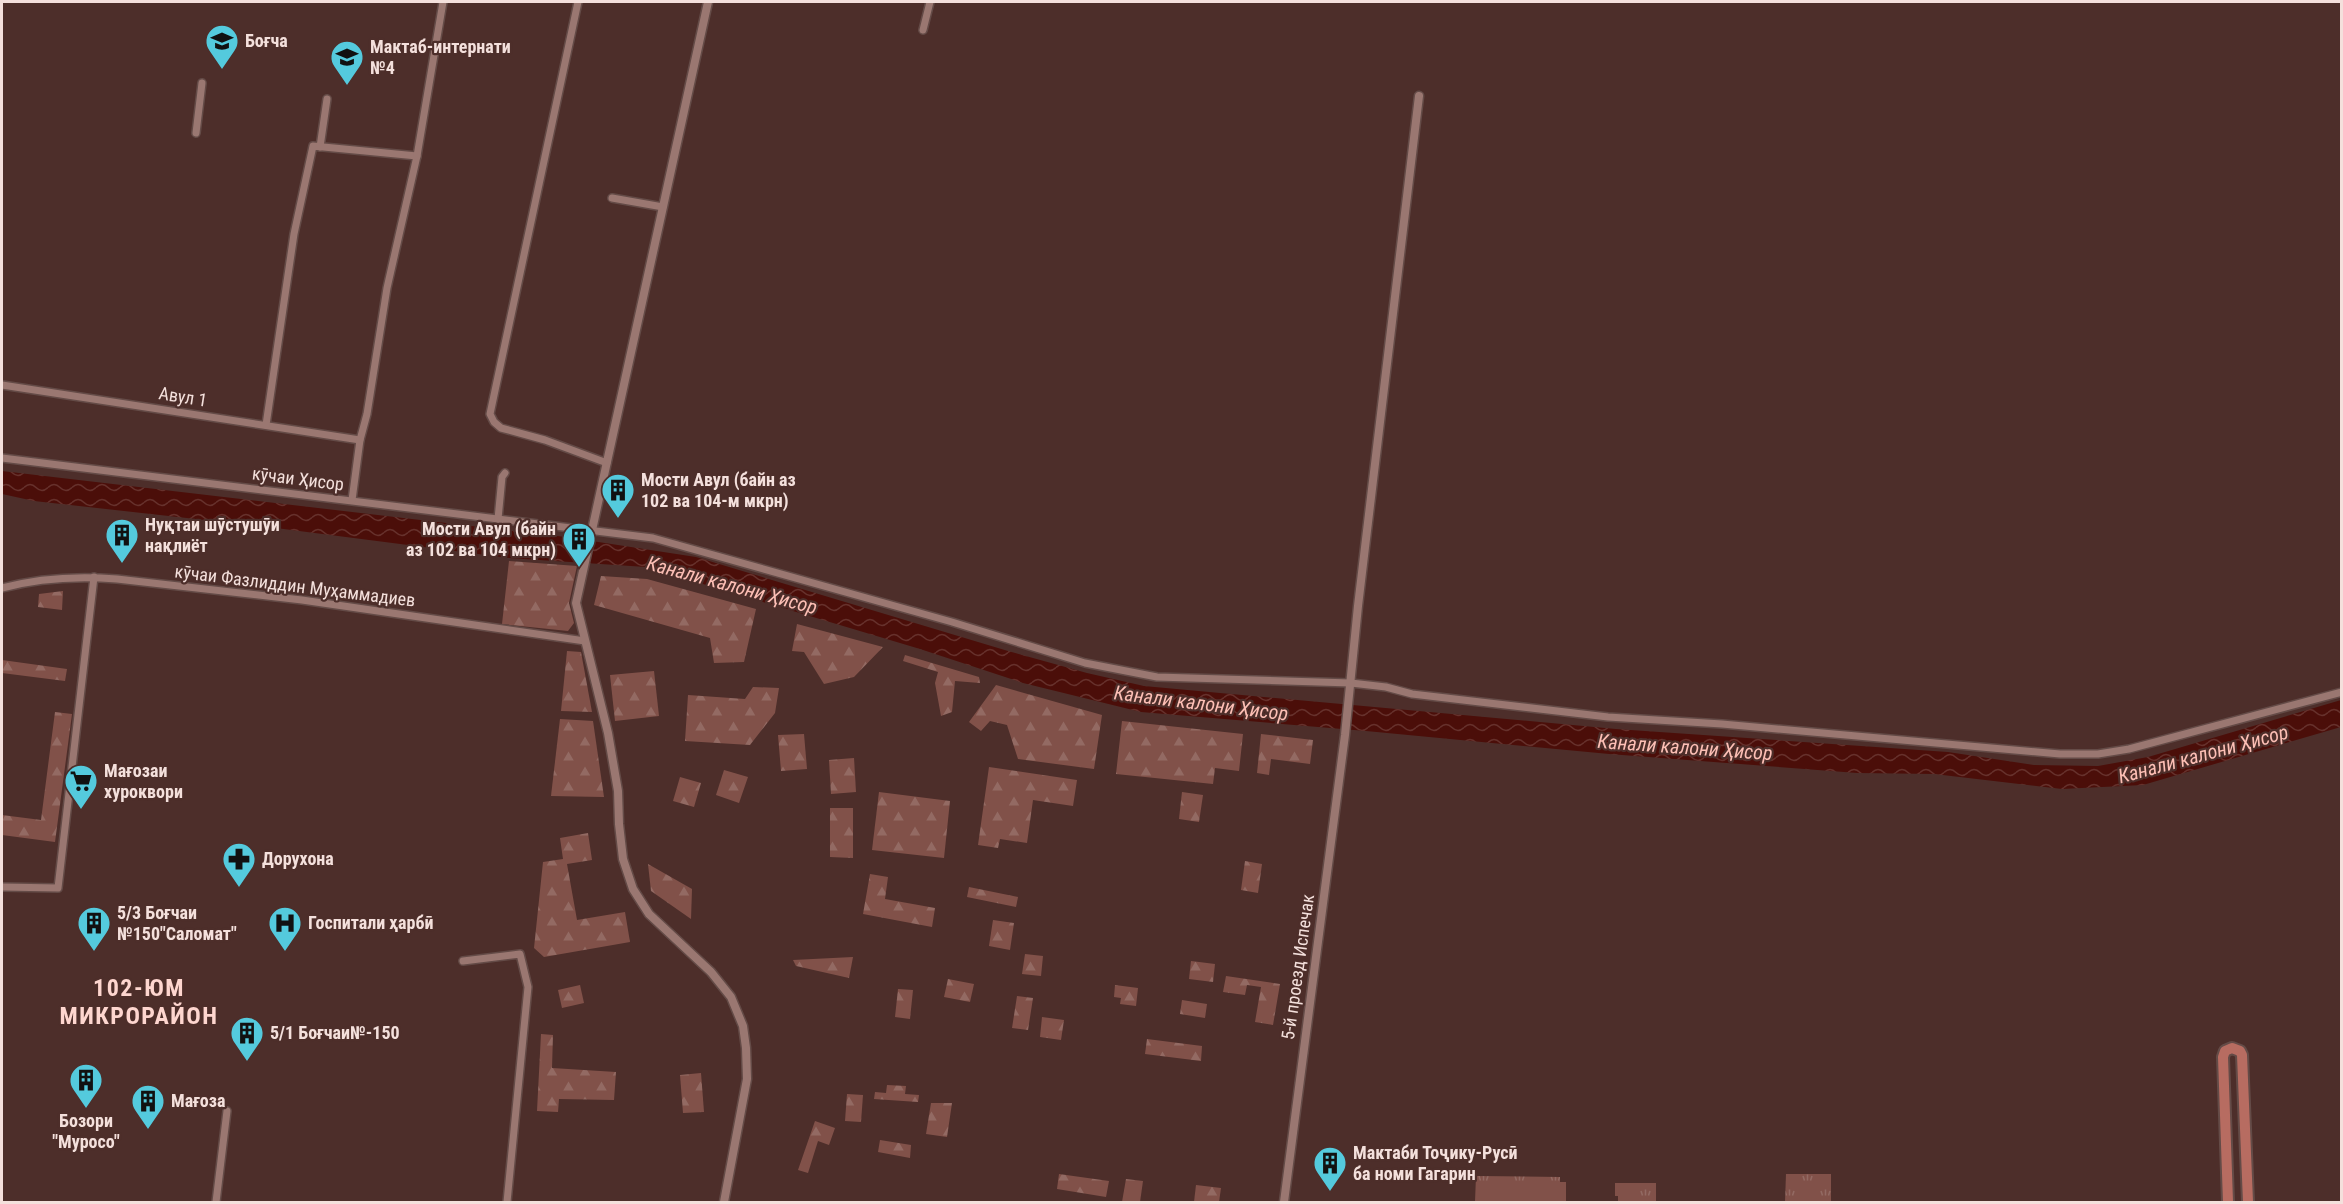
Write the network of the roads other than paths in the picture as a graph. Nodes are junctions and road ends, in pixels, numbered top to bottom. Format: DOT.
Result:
graph roads {
  1 [pos="442,2"];
  2 [pos="578,2"];
  3 [pos="708,2"];
  4 [pos="930,2"];
  5 [pos="922,30"];
  6 [pos="202,83"];
  7 [pos="1419,96"];
  8 [pos="327,99"];
  9 [pos="196,133"];
  10 [pos="320,147"];
  11 [pos="417,156"];
  12 [pos="612,198"];
  13 [pos="663,207"];
  14 [pos="2,385"];
  15 [pos="266,425"];
  16 [pos="360,440"];
  17 [pos="2,458"];
  18 [pos="607,463"];
  19 [pos="505,474"];
  20 [pos="352,500"];
  21 [pos="498,519"];
  22 [pos="591,529"];
  23 [pos="94,577"];
  24 [pos="2,588"];
  25 [pos="585,641"];
  26 [pos="1350,683"];
  27 [pos="2342,692"];
  28 [pos="2,886"];
  29 [pos="463,961"];
  30 [pos="227,1111"];
  31 [pos="2246,1120"];
  32 [pos="2225,1122"];
  33 [pos="216,1203"];
  34 [pos="507,1203"];
  35 [pos="724,1203"];
  36 [pos="1284,1203"];
  37 [pos="2228,1203"];
  38 [pos="2248,1203"];
  1 -- 11 [label="street"];
  2 -- 18 [label="street"];
  3 -- 13 [label="street"];
  4 -- 5 [label="street"];
  6 -- 9 [label="street"];
  7 -- 26 [label="street, 5-й проезд Испечак"];
  8 -- 10 [label="street"];
  10 -- 11 [label="street"];
  10 -- 15 [label="street"];
  11 -- 16 [label="street"];
  12 -- 13 [label="street"];
  13 -- 18 [label="street"];
  14 -- 15 [label="street, Авул 1"];
  15 -- 16 [label="street, Авул 1"];
  16 -- 20 [label="street"];
  17 -- 20 [label="street, кӯчаи Ҳисор"];
  18 -- 22 [label="street"];
  19 -- 21 [label="street"];
  20 -- 21 [label="street, кӯчаи Ҳисор"];
  21 -- 22 [label="street, кӯчаи Ҳисор"];
  22 -- 25 [label="street"];
  22 -- 26 [label="street, кӯчаи Ҳисор"];
  23 -- 24 [label="street, кӯчаи Фазлиддин Муҳаммадиев"];
  23 -- 25 [label="street, кӯчаи Фазлиддин Муҳаммадиев"];
  23 -- 28 [label="street"];
  25 -- 35 [label="street"];
  26 -- 27 [label="street, кӯчаи Ҳисор"];
  26 -- 36 [label="street, 5-й проезд Испечак"];
  29 -- 34 [label="street"];
  30 -- 33 [label="street"];
  31 -- 32 [label="main road"];
  31 -- 32 [label="main road"];
  31 -- 38 [label="main road"];
  32 -- 37 [label="main road"];
}
